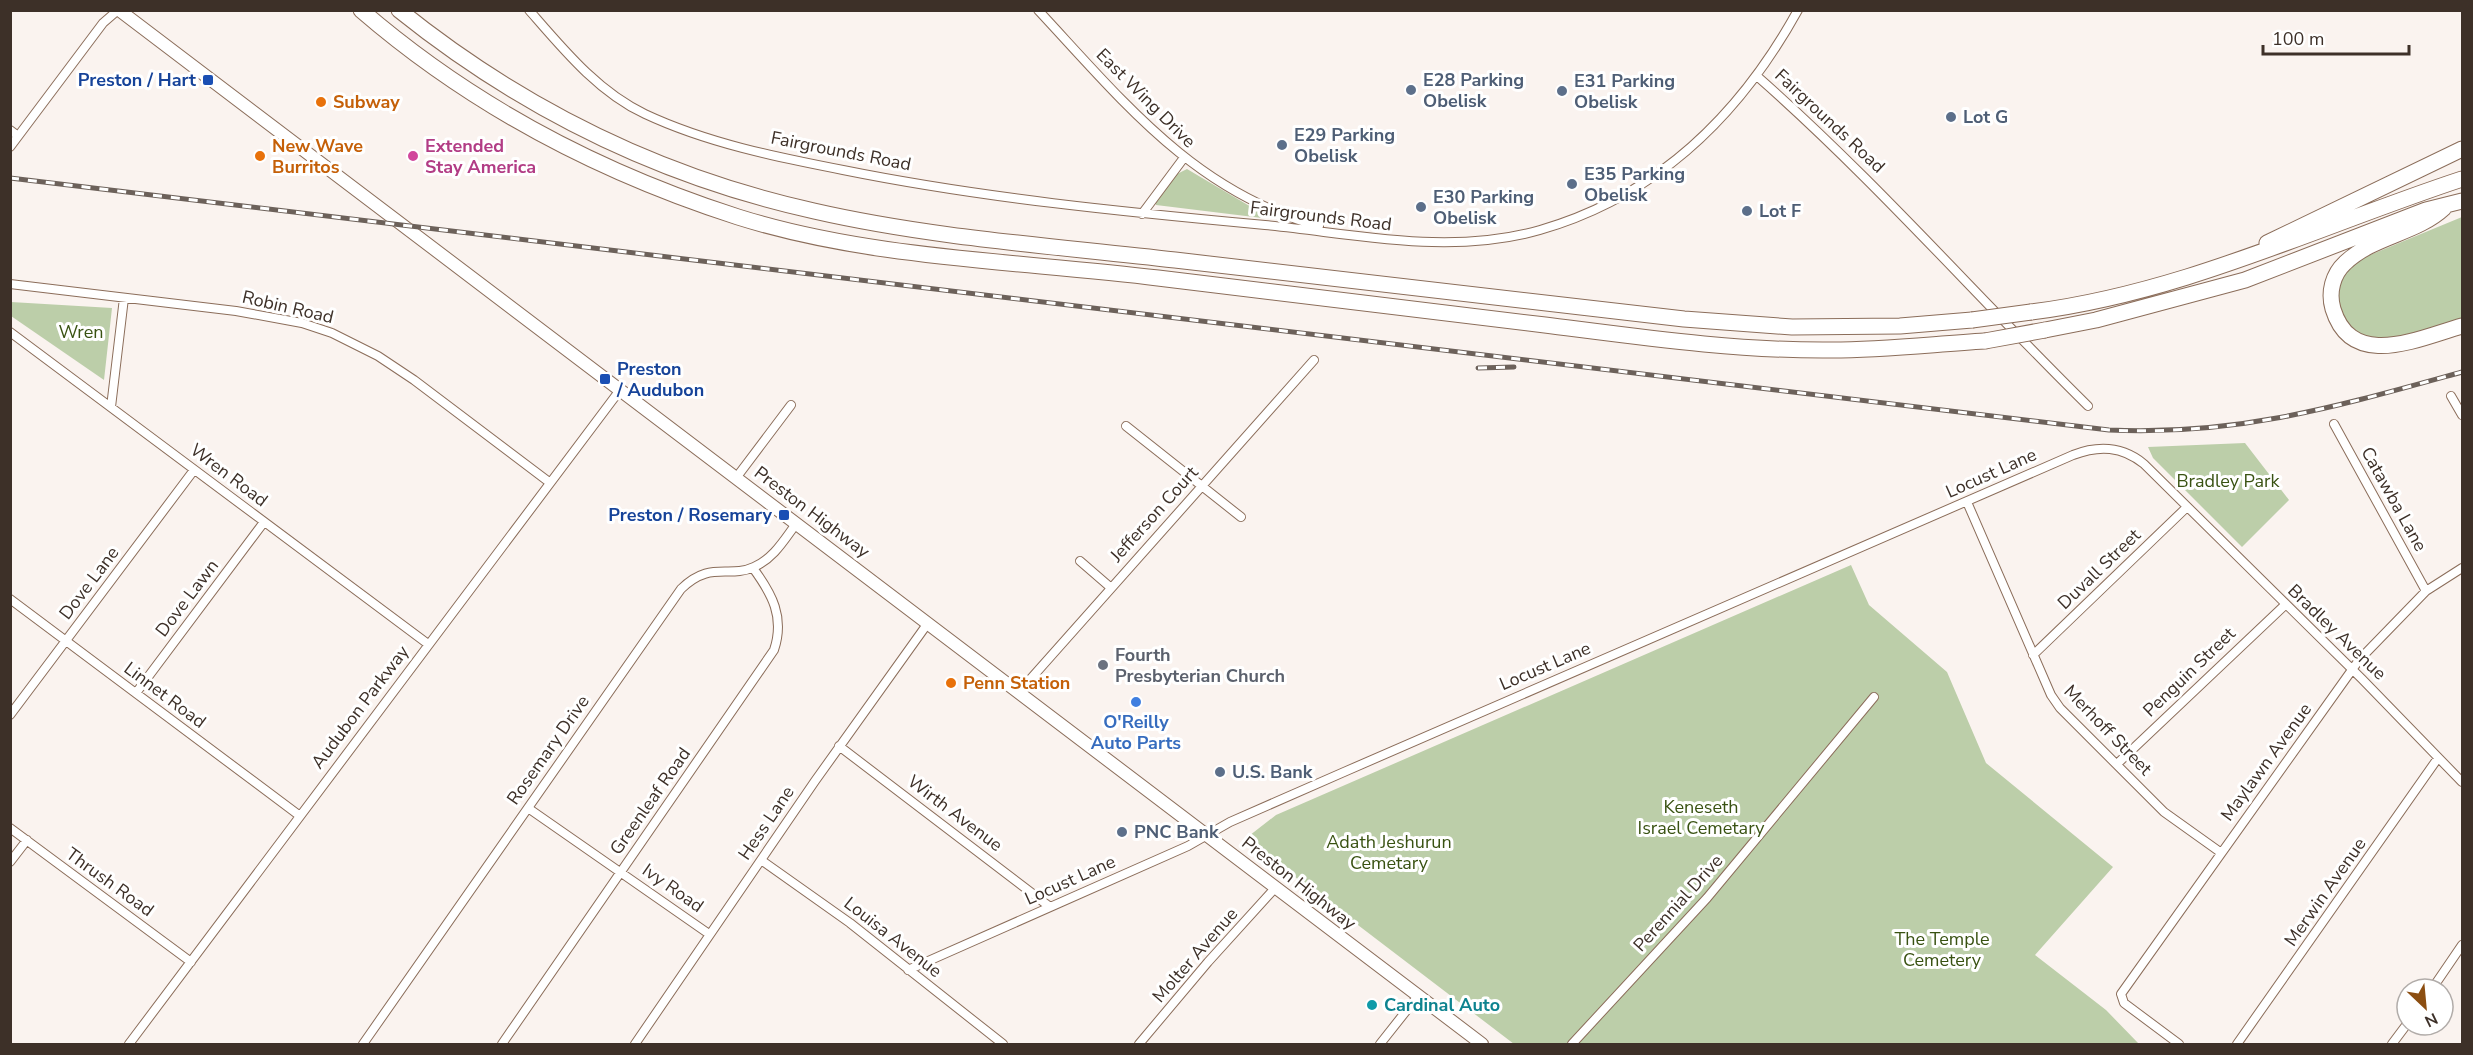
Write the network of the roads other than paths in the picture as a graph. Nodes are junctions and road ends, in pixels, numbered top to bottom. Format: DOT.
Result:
graph roads {
  1 [pos="118,10"];
  2 [pos="361,10"];
  3 [pos="399,10"];
  4 [pos="1038,10"];
  5 [pos="530,12"];
  6 [pos="1798,12"];
  7 [pos="1758,77"];
  8 [pos="10,130"];
  9 [pos="18,136"];
  10 [pos="10,147"];
  11 [pos="2463,149"];
  12 [pos="1183,159"];
  13 [pos="2463,179"];
  14 [pos="2463,201"];
  15 [pos="2446,206"];
  16 [pos="1142,214"];
  17 [pos="1342,232"];
  18 [pos="2234,263"];
  19 [pos="10,284"];
  20 [pos="124,298"];
  21 [pos="2463,326"];
  22 [pos="10,332"];
  23 [pos="1314,360"];
  24 [pos="620,390"];
  25 [pos="2451,396"];
  26 [pos="790,405"];
  27 [pos="2088,406"];
  28 [pos="111,407"];
  29 [pos="2463,415"];
  30 [pos="2334,424"];
  31 [pos="1126,426"];
  32 [pos="194,471"];
  33 [pos="736,478"];
  34 [pos="549,482"];
  35 [pos="1203,485"];
  36 [pos="1967,502"];
  37 [pos="2187,507"];
  38 [pos="1241,517"];
  39 [pos="264,522"];
  40 [pos="796,524"];
  41 [pos="1080,561"];
  42 [pos="753,568"];
  43 [pos="2463,568"];
  44 [pos="1110,587"];
  45 [pos="2426,591"];
  46 [pos="10,599"];
  47 [pos="2285,605"];
  48 [pos="928,623"];
  49 [pos="67,642"];
  50 [pos="428,644"];
  51 [pos="2033,655"];
  52 [pos="2352,669"];
  53 [pos="1019,692"];
  54 [pos="136,693"];
  55 [pos="1874,697"];
  56 [pos="10,715"];
  57 [pos="839,746"];
  58 [pos="2438,758"];
  59 [pos="2117,764"];
  60 [pos="2463,782"];
  61 [pos="528,808"];
  62 [pos="300,816"];
  63 [pos="10,828"];
  64 [pos="1208,835"];
  65 [pos="27,840"];
  66 [pos="2220,852"];
  67 [pos="761,860"];
  68 [pos="10,862"];
  69 [pos="621,872"];
  70 [pos="1276,887"];
  71 [pos="1050,907"];
  72 [pos="709,934"];
  73 [pos="2463,945"];
  74 [pos="191,962"];
  75 [pos="908,970"];
  76 [pos="2440,977"];
  77 [pos="1418,996"];
  78 [pos="129,1044"];
  79 [pos="363,1044"];
  80 [pos="502,1044"];
  81 [pos="634,1044"];
  82 [pos="1003,1044"];
  83 [pos="1139,1044"];
  84 [pos="1380,1044"];
  85 [pos="1482,1044"];
  86 [pos="1572,1044"];
  87 [pos="2180,1044"];
  88 [pos="2237,1044"];
  1 -- 9 [label="street"];
  1 -- 24 [label="main road, Preston Highway"];
  2 -- 15 [label="highway, bridge"];
  3 -- 18 [label="highway, bridge"];
  4 -- 12 [label="street, East Wing Drive"];
  5 -- 16 [label="street, Fairgrounds Road"];
  6 -- 7 [label="street"];
  7 -- 17 [label="street, Fairgrounds Road"];
  7 -- 27 [label="street, Fairgrounds Road"];
  8 -- 9 [label="street"];
  9 -- 10 [label="street"];
  11 -- 18 [label="highway"];
  12 -- 16 [label="street"];
  12 -- 17 [label="street, East Wing Drive"];
  13 -- 18 [label="highway"];
  14 -- 15 [label="highway"];
  15 -- 21 [label="highway"];
  16 -- 17 [label="street, Fairgrounds Road"];
  19 -- 20 [label="street, Robin Road"];
  20 -- 28 [label="street"];
  20 -- 34 [label="street, Robin Road"];
  22 -- 28 [label="street, Wren Road"];
  23 -- 35 [label="street, Jefferson Court"];
  24 -- 33 [label="main road, Preston Highway"];
  24 -- 34 [label="street, Audubon Parkway"];
  25 -- 29 [label="street"];
  26 -- 33 [label="street"];
  28 -- 32 [label="street, Wren Road"];
  30 -- 45 [label="street, Catawba Lane"];
  31 -- 35 [label="street"];
  32 -- 39 [label="street, Wren Road"];
  32 -- 49 [label="street, Dove Lane"];
  33 -- 40 [label="main road, Preston Highway"];
  34 -- 50 [label="street, Audubon Parkway"];
  35 -- 38 [label="street"];
  35 -- 44 [label="street, Jefferson Court"];
  36 -- 37 [label="street, Locust Lane"];
  36 -- 51 [label="street, Merhoff Street"];
  36 -- 64 [label="street, Locust Lane"];
  37 -- 47 [label="street, Bradley Avenue"];
  37 -- 51 [label="street, Duvall Street"];
  39 -- 50 [label="street, Wren Road"];
  39 -- 54 [label="street, Dove Lawn"];
  40 -- 42 [label="street"];
  40 -- 48 [label="main road, Preston Highway"];
  41 -- 44 [label="street"];
  42 -- 61 [label="street, Rosemary Drive"];
  42 -- 69 [label="street, Greenleaf Road"];
  43 -- 45 [label="street, Maylawn Avenue"];
  44 -- 53 [label="street, Jefferson Court"];
  45 -- 52 [label="street, Maylawn Avenue"];
  46 -- 49 [label="street, Linnet Road"];
  47 -- 52 [label="street, Bradley Avenue"];
  47 -- 59 [label="street, Penguin Street"];
  48 -- 53 [label="main road, Preston Highway"];
  48 -- 57 [label="street, Hess Lane"];
  49 -- 54 [label="street, Linnet Road"];
  49 -- 56 [label="street, Dove Lane"];
  50 -- 62 [label="street, Audubon Parkway"];
  51 -- 59 [label="street, Merhoff Street"];
  52 -- 58 [label="street, Bradley Avenue"];
  52 -- 66 [label="street, Maylawn Avenue"];
  53 -- 64 [label="main road, Preston Highway"];
  54 -- 62 [label="street, Linnet Road"];
  55 -- 86 [label="street, Perennial Drive"];
  57 -- 67 [label="street, Hess Lane"];
  57 -- 71 [label="street, Wirth Avenue"];
  58 -- 60 [label="street, Bradley Avenue"];
  58 -- 88 [label="street, Merwin Avenue"];
  59 -- 66 [label="street, Merhoff Street"];
  61 -- 69 [label="street, Ivy Road"];
  61 -- 79 [label="street, Rosemary Drive"];
  62 -- 74 [label="street, Audubon Parkway"];
  63 -- 65 [label="street, Thrush Road"];
  64 -- 70 [label="main road, Preston Highway"];
  64 -- 71 [label="street, Locust Lane"];
  65 -- 68 [label="street"];
  65 -- 74 [label="street, Thrush Road"];
  66 -- 87 [label="street, Maylawn Avenue"];
  67 -- 72 [label="street, Hess Lane"];
  67 -- 75 [label="street, Louisa Avenue"];
  69 -- 72 [label="street, Ivy Road"];
  69 -- 80 [label="street, Greenleaf Road"];
  70 -- 77 [label="main road, Preston Highway"];
  70 -- 83 [label="street, Molter Avenue"];
  71 -- 75 [label="street, Locust Lane"];
  72 -- 81 [label="street, Hess Lane"];
  73 -- 76 [label="street"];
  74 -- 78 [label="street, Audubon Parkway"];
  75 -- 82 [label="street, Louisa Avenue"];
  77 -- 84 [label="street"];
  77 -- 85 [label="main road, Preston Highway"];
}
